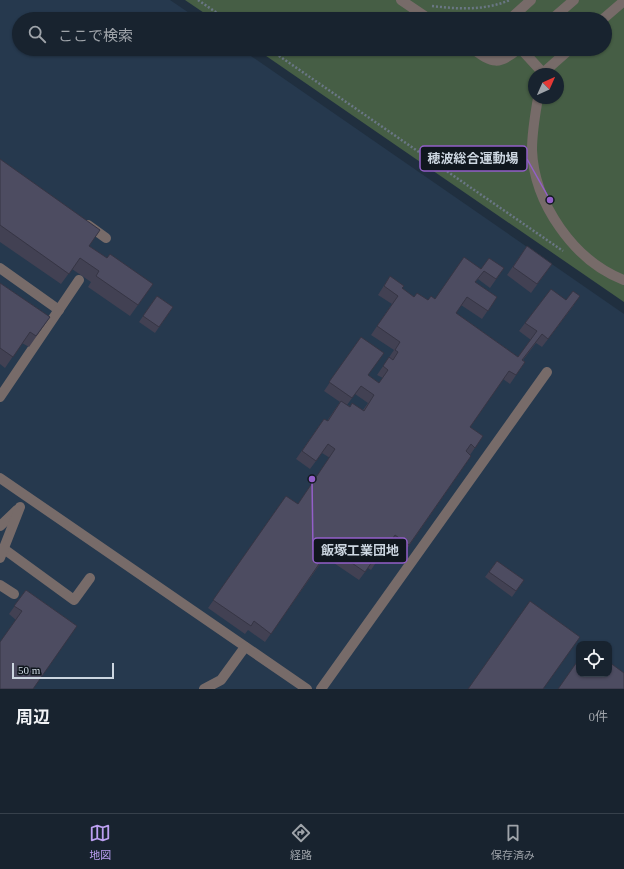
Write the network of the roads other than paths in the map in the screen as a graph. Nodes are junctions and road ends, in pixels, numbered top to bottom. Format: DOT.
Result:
graph roads {
  1 [pos="401,0"];
  2 [pos="531,0"];
  3 [pos="574,0"];
  4 [pos="624,1"];
  5 [pos="419,12"];
  6 [pos="518,12"];
  7 [pos="560,12"];
  8 [pos="611,12"];
  9 [pos="484,56"];
  10 [pos="509,56"];
  11 [pos="527,56"];
  12 [pos="562,56"];
  13 [pos="538,68"];
  14 [pos="549,68"];
  15 [pos="537,104"];
  16 [pos="81,220"];
  17 [pos="106,238"];
  18 [pos="0,268"];
  19 [pos="79,280"];
  20 [pos="624,280"];
  21 [pos="59,310"];
  22 [pos="547,372"];
  23 [pos="0,397"];
  24 [pos="0,478"];
  25 [pos="27,497"];
  26 [pos="20,508"];
  27 [pos="0,526"];
  28 [pos="2,554"];
  29 [pos="90,578"];
  30 [pos="0,585"];
  31 [pos="14,594"];
  32 [pos="245,647"];
  33 [pos="204,689"];
  34 [pos="307,689"];
  35 [pos="321,689"];
  1 -- 5 [label="street"];
  2 -- 6 [label="street"];
  3 -- 7 [label="street"];
  4 -- 8 [label="street"];
  9 -- 10 [label="street"];
  11 -- 13 [label="street"];
  12 -- 14 [label="street"];
  15 -- 20 [label="street"];
  16 -- 17 [label="street"];
  18 -- 21 [label="street"];
  19 -- 21 [label="street"];
  21 -- 23 [label="street"];
  22 -- 35 [label="street"];
  24 -- 25 [label="street"];
  25 -- 26 [label="street"];
  25 -- 32 [label="street"];
  26 -- 27 [label="street"];
  26 -- 28 [label="street"];
  28 -- 29 [label="street"];
  30 -- 31 [label="street"];
  32 -- 33 [label="street"];
  32 -- 34 [label="street"];
}
